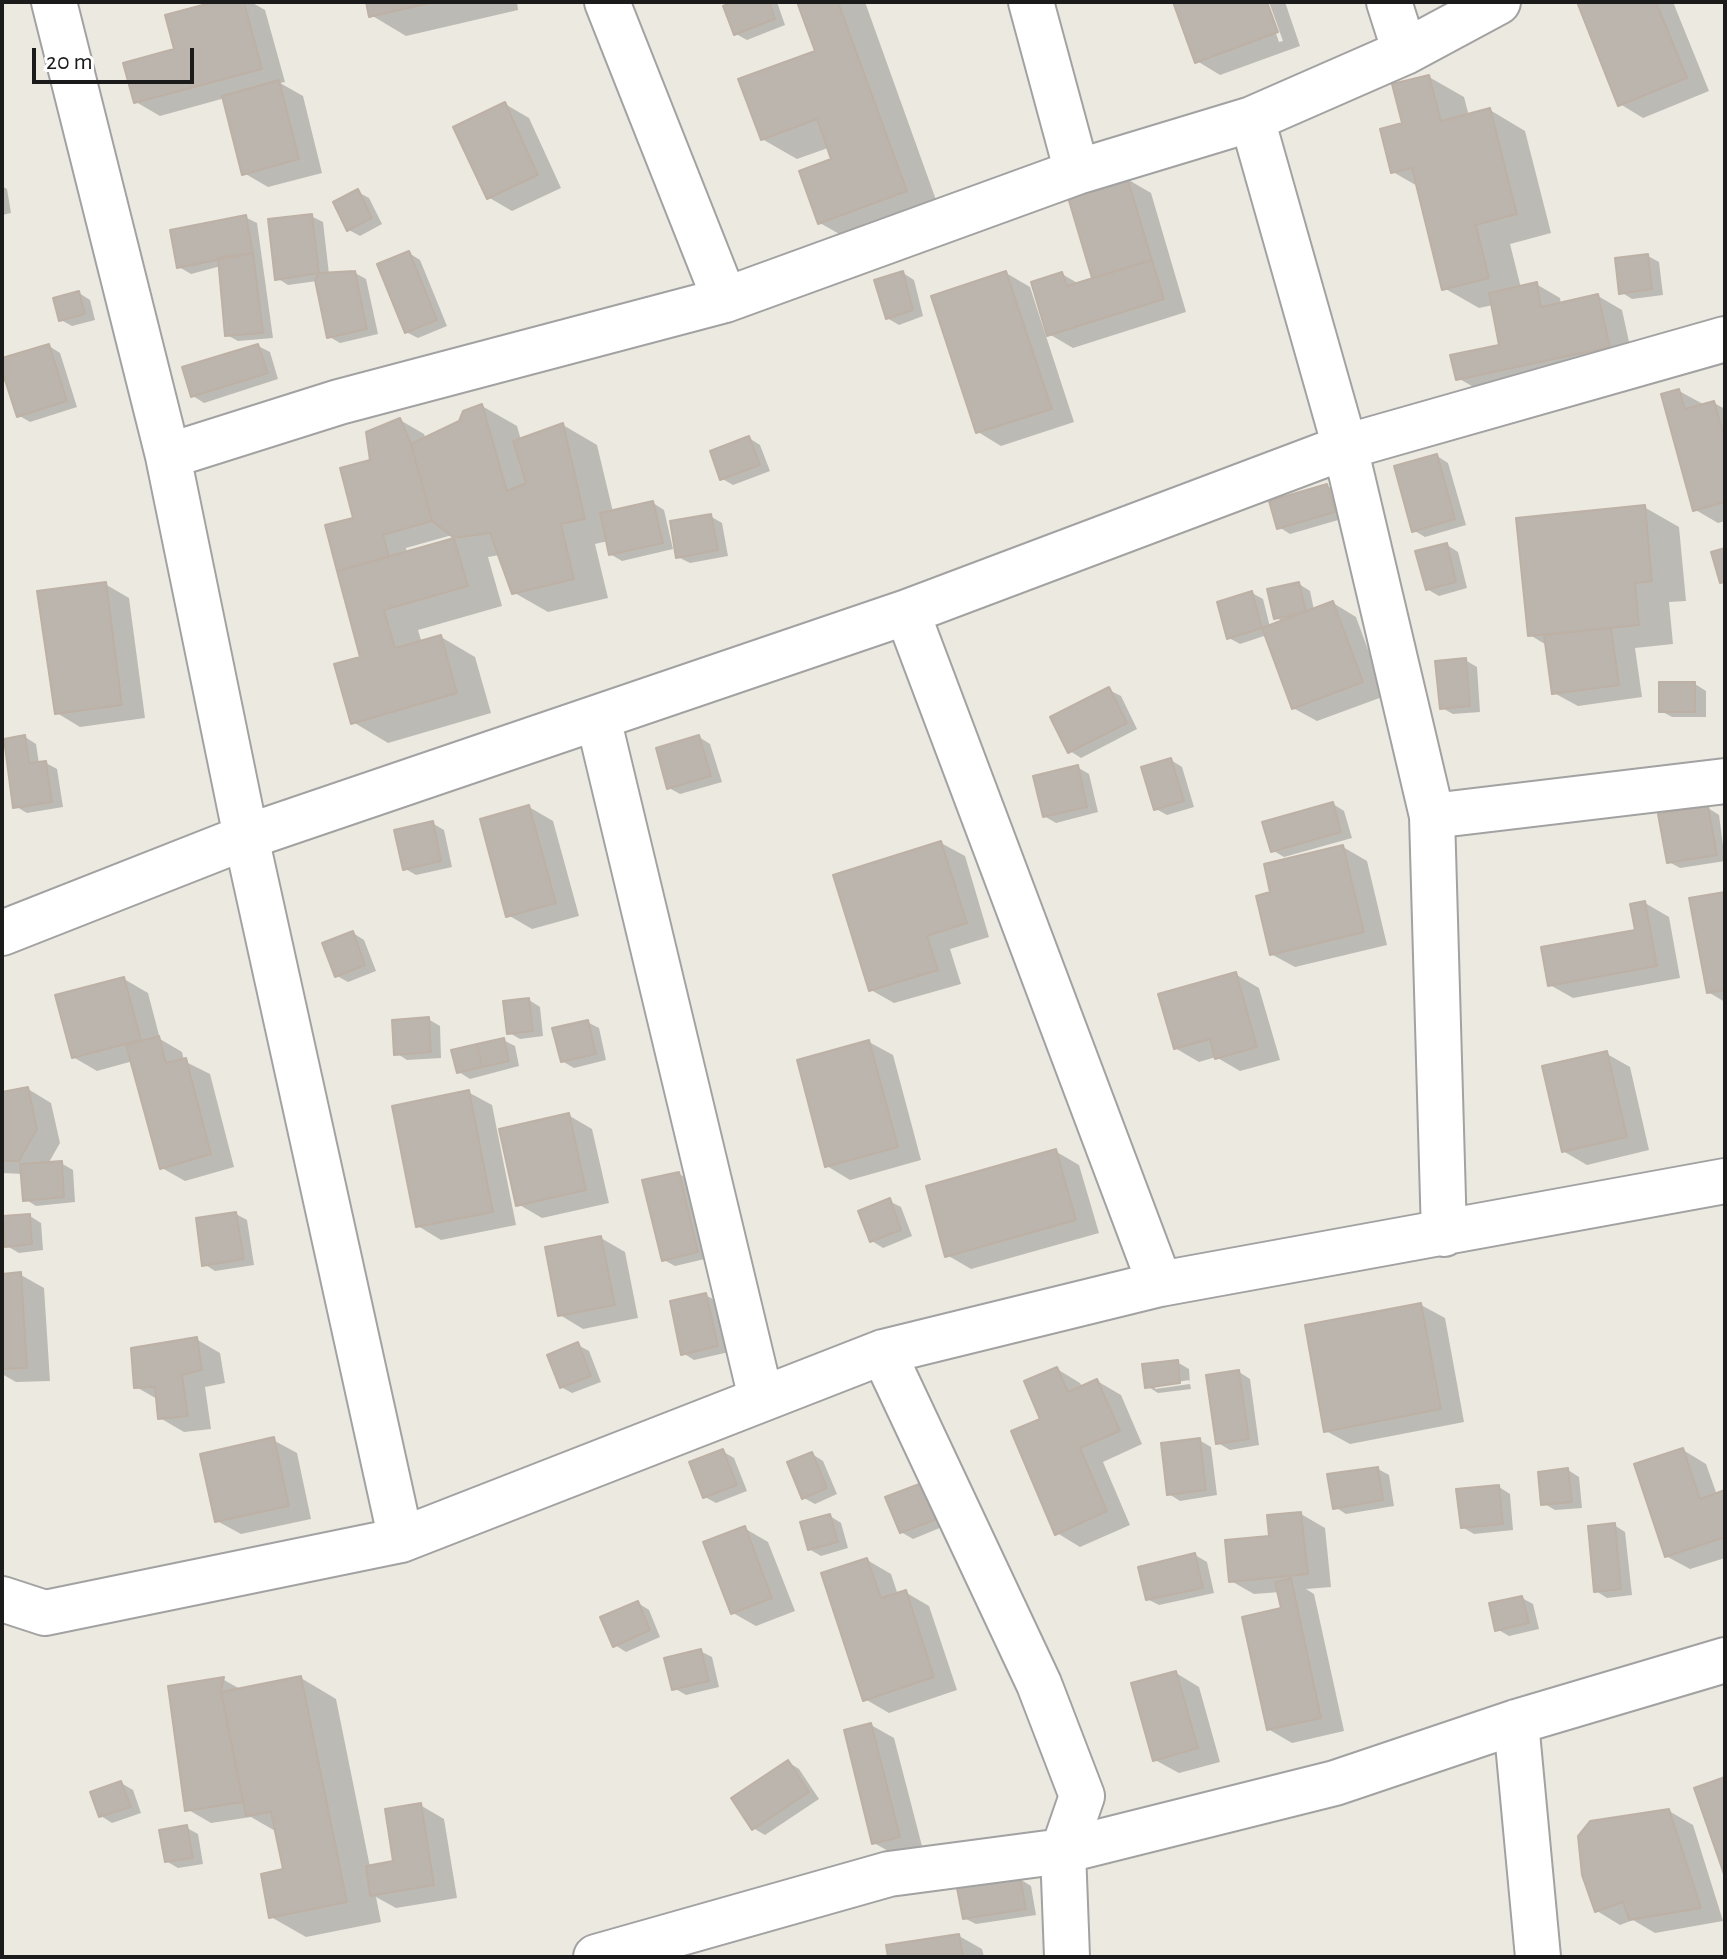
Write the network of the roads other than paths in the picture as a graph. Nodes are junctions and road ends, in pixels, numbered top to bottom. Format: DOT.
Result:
graph roads {
  1 [pos="54,2"];
  2 [pos="607,2"];
  3 [pos="1031,2"];
  4 [pos="1389,2"];
  5 [pos="1498,2"];
  6 [pos="1405,52"];
  7 [pos="1252,119"];
  8 [pos="1077,172"];
  9 [pos="725,300"];
  10 [pos="1725,339"];
  11 [pos="1345,447"];
  12 [pos="168,456"];
  13 [pos="907,612"];
  14 [pos="598,718"];
  15 [pos="1725,781"];
  16 [pos="1432,816"];
  17 [pos="246,837"];
  18 [pos="2,933"];
  19 [pos="1725,1181"];
  20 [pos="1444,1234"];
  21 [pos="1160,1284"];
  22 [pos="883,1352"];
  23 [pos="761,1398"];
  24 [pos="401,1540"];
  25 [pos="2,1599"];
  26 [pos="1725,1660"];
  27 [pos="1516,1722"];
  28 [pos="1063,1851"];
  29 [pos="596,1957"];
  30 [pos="1067,1957"];
  31 [pos="1538,1957"];
  1 -- 12 [label="street"];
  2 -- 9 [label="street"];
  3 -- 8 [label="street"];
  4 -- 6 [label="street"];
  5 -- 6 [label="street"];
  6 -- 7 [label="street"];
  7 -- 8 [label="street"];
  7 -- 11 [label="street"];
  8 -- 9 [label="street"];
  9 -- 12 [label="street"];
  10 -- 11 [label="street"];
  11 -- 13 [label="street"];
  11 -- 16 [label="street"];
  12 -- 17 [label="street"];
  13 -- 14 [label="street"];
  13 -- 21 [label="street"];
  14 -- 17 [label="street"];
  14 -- 23 [label="street"];
  15 -- 16 [label="street"];
  16 -- 20 [label="street"];
  17 -- 18 [label="street"];
  17 -- 24 [label="street"];
  19 -- 20 [label="street"];
  20 -- 21 [label="street"];
  21 -- 22 [label="street"];
  22 -- 23 [label="street"];
  22 -- 28 [label="street"];
  23 -- 24 [label="street"];
  24 -- 25 [label="street"];
  26 -- 27 [label="street"];
  27 -- 28 [label="street"];
  27 -- 31 [label="street"];
  28 -- 29 [label="street"];
  28 -- 30 [label="street"];
}
